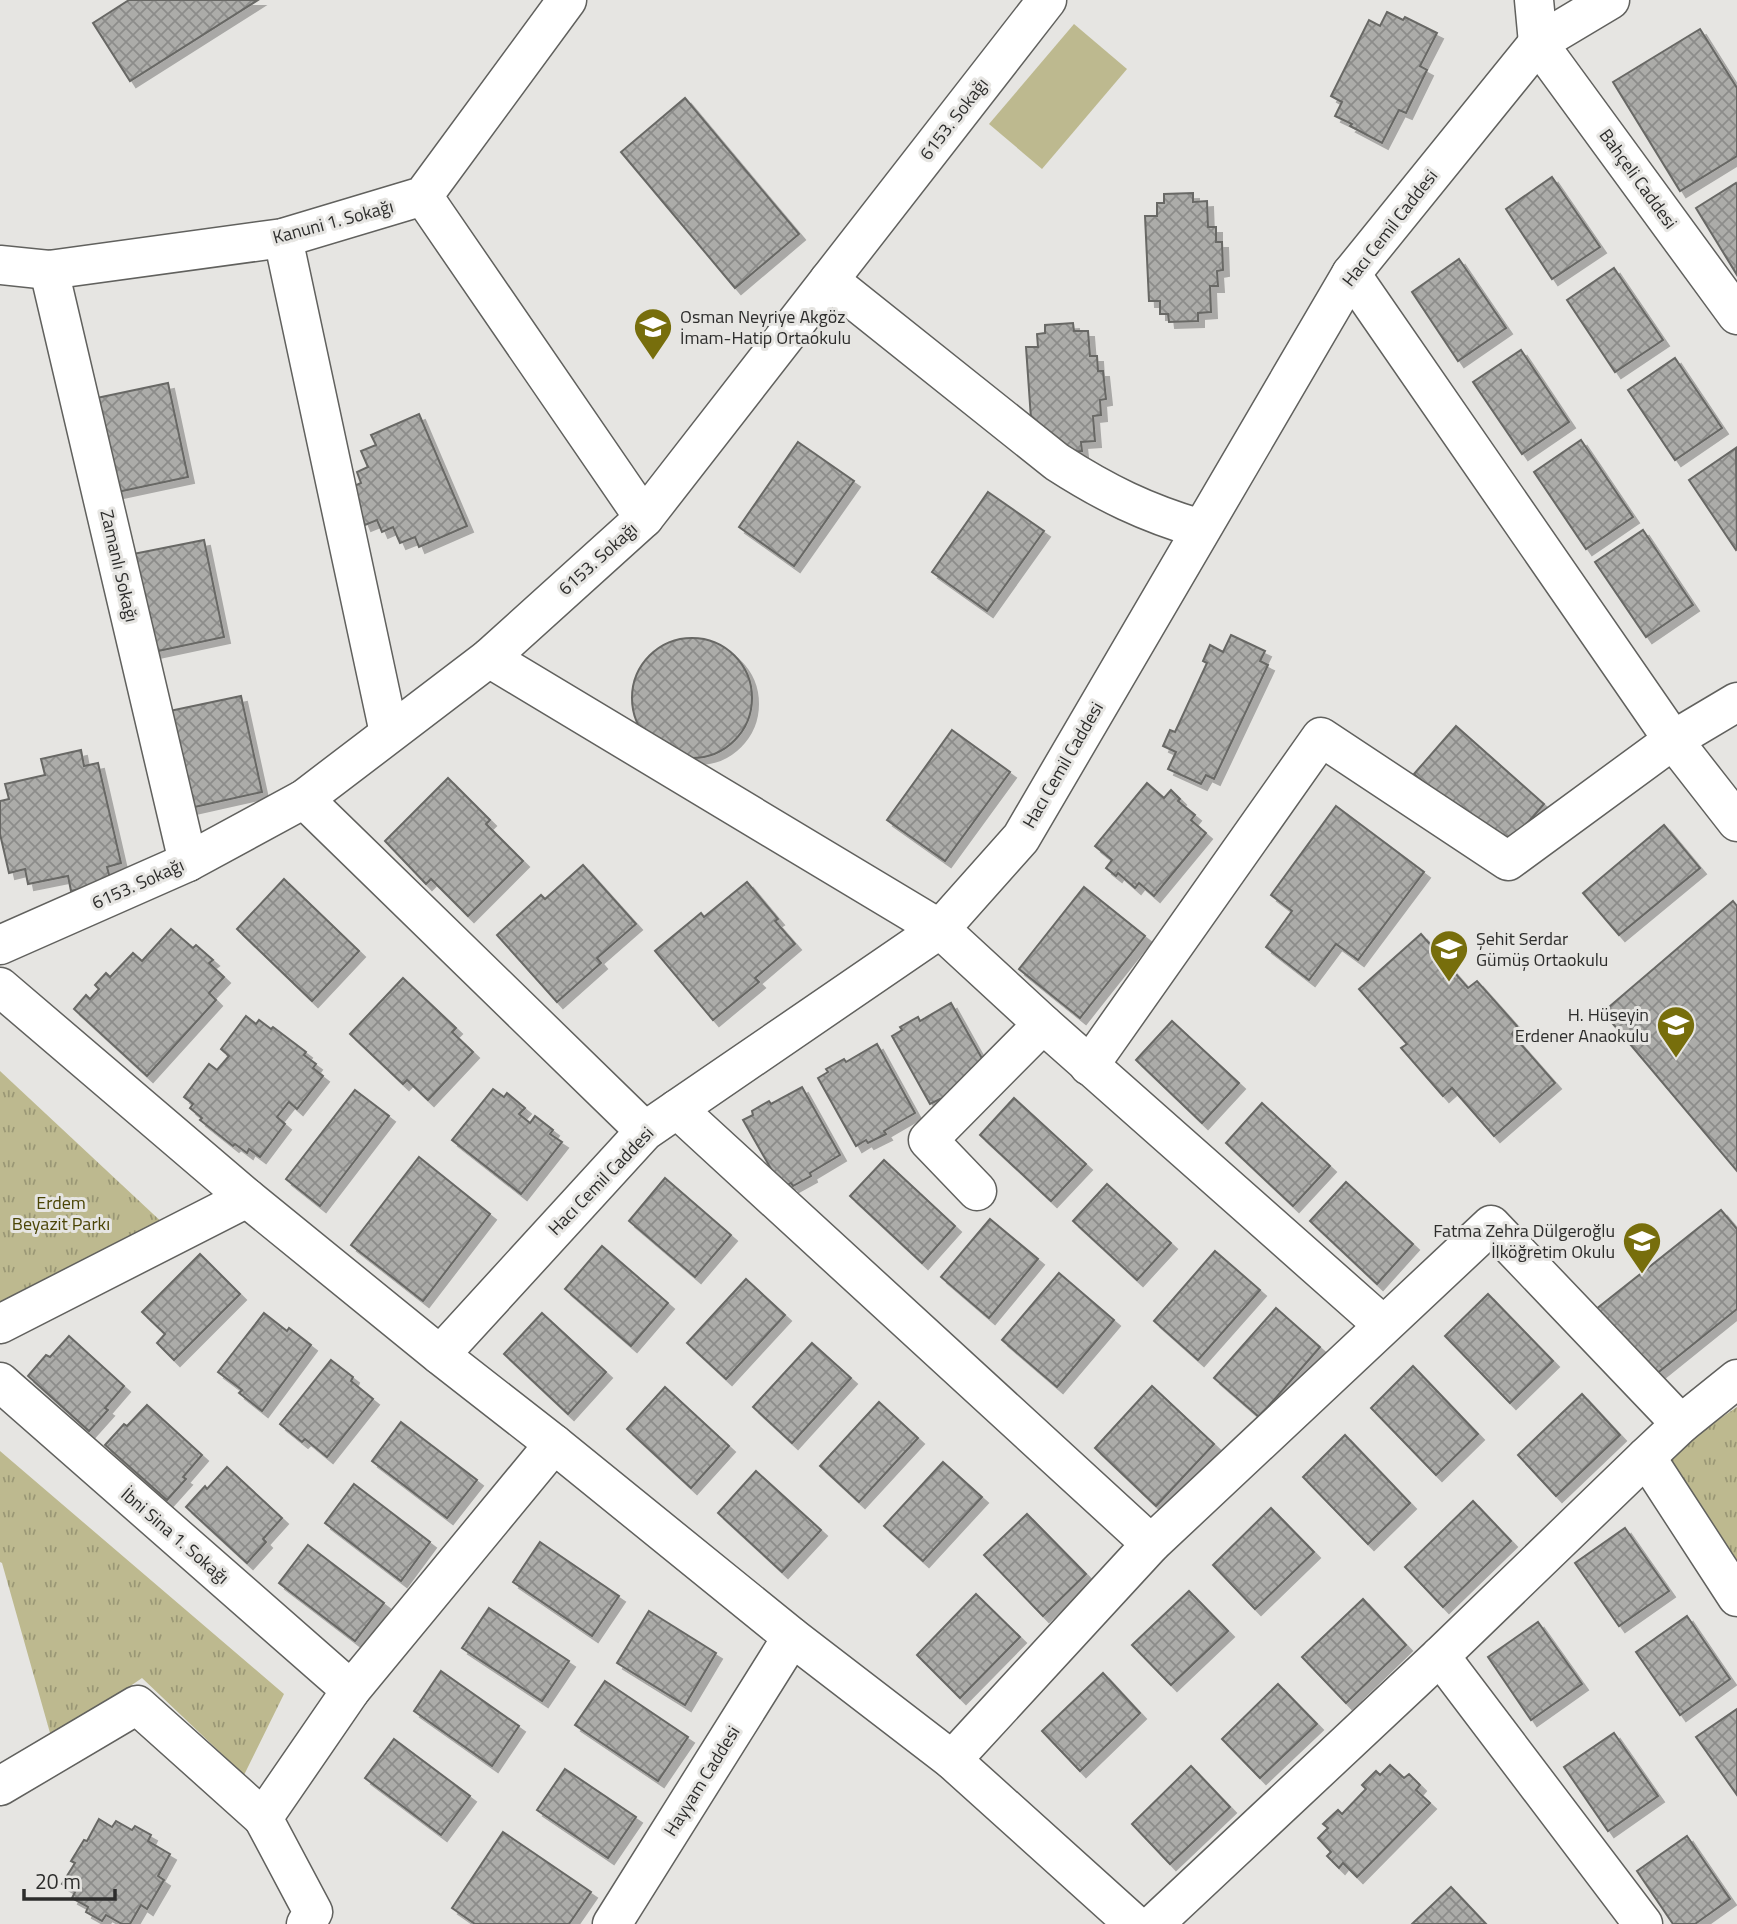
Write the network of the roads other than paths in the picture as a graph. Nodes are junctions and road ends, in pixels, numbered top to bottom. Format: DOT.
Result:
graph roads {
  1 [pos="568,0"];
  2 [pos="1046,0"];
  3 [pos="1534,0"];
  4 [pos="1610,0"];
  5 [pos="1538,43"];
  6 [pos="423,197"];
  7 [pos="283,238"];
  8 [pos="0,265"];
  9 [pos="49,270"];
  10 [pos="1351,274"];
  11 [pos="829,280"];
  12 [pos="1737,316"];
  13 [pos="644,518"];
  14 [pos="1201,529"];
  15 [pos="489,658"];
  16 [pos="1737,702"];
  17 [pos="389,733"];
  18 [pos="1673,740"];
  19 [pos="304,799"];
  20 [pos="1737,822"];
  21 [pos="188,862"];
  22 [pos="940,929"];
  23 [pos="0,946"];
  24 [pos="0,987"];
  25 [pos="1043,1024"];
  26 [pos="1090,1066"];
  27 [pos="677,1109"];
  28 [pos="645,1131"];
  29 [pos="976,1191"];
  30 [pos="247,1198"];
  31 [pos="0,1324"];
  32 [pos="1383,1325"];
  33 [pos="440,1355"];
  34 [pos="1737,1379"];
  35 [pos="0,1382"];
  36 [pos="1681,1424"];
  37 [pos="554,1444"];
  38 [pos="1646,1457"];
  39 [pos="1151,1544"];
  40 [pos="1737,1597"];
  41 [pos="792,1637"];
  42 [pos="1440,1656"];
  43 [pos="351,1690"];
  44 [pos="952,1759"];
  45 [pos="0,1786"];
  46 [pos="263,1818"];
  47 [pos="306,1924"];
  48 [pos="612,1924"];
  49 [pos="1134,1924"];
  50 [pos="1154,1924"];
  51 [pos="1643,1924"];
  1 -- 6 [label="street"];
  2 -- 11 [label="street, 6153. Sokağı"];
  3 -- 5 [label="street"];
  4 -- 5 [label="street"];
  5 -- 10 [label="street, Hacı Cemil Caddesi"];
  5 -- 12 [label="street, Bahçeli Caddesi"];
  6 -- 7 [label="street, Kanuni 1. Sokağı"];
  6 -- 13 [label="street"];
  7 -- 9 [label="street, Kanuni 1. Sokağı"];
  7 -- 17 [label="street"];
  8 -- 9 [label="street, Kanuni 1. Sokağı"];
  9 -- 21 [label="street, Zamanlı Sokağı"];
  10 -- 14 [label="street, Hacı Cemil Caddesi"];
  10 -- 18 [label="street"];
  11 -- 13 [label="street, 6153. Sokağı"];
  11 -- 14 [label="street"];
  13 -- 15 [label="street, 6153. Sokağı"];
  14 -- 22 [label="street, Hacı Cemil Caddesi"];
  15 -- 17 [label="street, 6153. Sokağı"];
  15 -- 22 [label="street"];
  16 -- 18 [label="street"];
  17 -- 19 [label="street, 6153. Sokağı"];
  18 -- 20 [label="street"];
  18 -- 26 [label="street"];
  19 -- 21 [label="street, 6153. Sokağı"];
  19 -- 28 [label="street"];
  21 -- 23 [label="street, 6153. Sokağı"];
  22 -- 25 [label="street"];
  22 -- 27 [label="street, Hacı Cemil Caddesi"];
  24 -- 30 [label="street"];
  25 -- 26 [label="street"];
  25 -- 29 [label="street"];
  26 -- 32 [label="street"];
  27 -- 28 [label="street, Hacı Cemil Caddesi"];
  27 -- 39 [label="street"];
  28 -- 33 [label="street, Hacı Cemil Caddesi"];
  30 -- 31 [label="street"];
  30 -- 33 [label="street"];
  32 -- 36 [label="street"];
  32 -- 39 [label="street"];
  33 -- 37 [label="street"];
  34 -- 36 [label="street"];
  35 -- 43 [label="street, İbni Sina 1. Sokağı"];
  36 -- 38 [label="street"];
  37 -- 41 [label="street"];
  37 -- 43 [label="street"];
  38 -- 40 [label="street"];
  38 -- 42 [label="street"];
  39 -- 44 [label="street"];
  41 -- 44 [label="street"];
  41 -- 48 [label="street, Hayyam Caddesi"];
  42 -- 50 [label="street"];
  42 -- 51 [label="street"];
  43 -- 46 [label="street"];
  44 -- 49 [label="street"];
  45 -- 46 [label="street"];
  46 -- 47 [label="street"];
}
